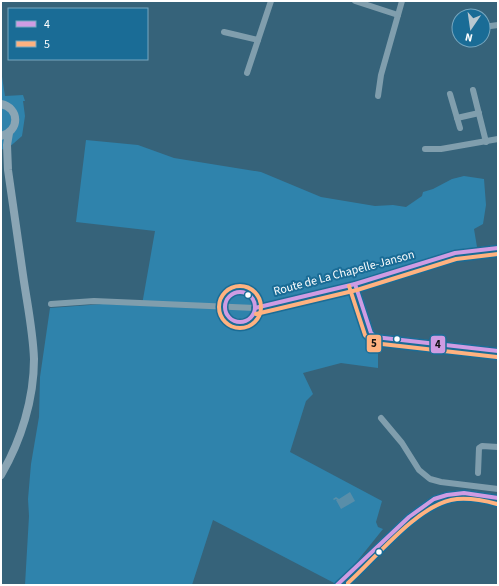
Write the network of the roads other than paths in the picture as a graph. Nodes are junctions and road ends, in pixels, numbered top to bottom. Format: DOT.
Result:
graph roads {
  1 [pos="271,1"];
  2 [pos="355,1"];
  3 [pos="402,1"];
  4 [pos="398,15"];
  5 [pos="224,32"];
  6 [pos="258,40"];
  7 [pos="247,73"];
  8 [pos="473,90"];
  9 [pos="450,94"];
  10 [pos="378,96"];
  11 [pos="2,103"];
  12 [pos="479,113"];
  13 [pos="457,118"];
  14 [pos="460,128"];
  15 [pos="5,134"];
  16 [pos="498,139"];
  17 [pos="486,142"];
  18 [pos="1,144"];
  19 [pos="425,149"];
  20 [pos="8,170"];
  21 [pos="498,248"];
  22 [pos="355,284"];
  23 [pos="51,304"];
  24 [pos="225,307"];
  25 [pos="255,308"];
  26 [pos="498,351"];
  27 [pos="381,418"];
  28 [pos="498,447"];
  29 [pos="478,473"];
  30 [pos="1,475"];
  31 [pos="498,489"];
  32 [pos="498,498"];
  33 [pos="337,585"];
  1 -- 6 [label="street"];
  2 -- 4 [label="street"];
  3 -- 4 [label="street"];
  4 -- 10 [label="street"];
  5 -- 6 [label="street"];
  6 -- 7 [label="street"];
  8 -- 12 [label="street"];
  9 -- 13 [label="street"];
  11 -- 15 [label="main road"];
  12 -- 13 [label="street"];
  12 -- 17 [label="street"];
  13 -- 14 [label="street"];
  15 -- 20 [label="main road"];
  16 -- 17 [label="street"];
  17 -- 19 [label="street"];
  18 -- 20 [label="main road"];
  20 -- 30 [label="main road"];
  21 -- 22 [label="street, Route de La Chapelle-Janson"];
  22 -- 25 [label="street, Route de La Chapelle-Janson"];
  22 -- 26 [label="street"];
  23 -- 24 [label="street, Route de La Chapelle-Janson"];
  24 -- 25 [label="street, Route de La Chapelle-Janson"];
  24 -- 25 [label="street"];
  24 -- 25 [label="street"];
  27 -- 31 [label="street"];
  28 -- 29 [label="street"];
  32 -- 33 [label="street"];
}
